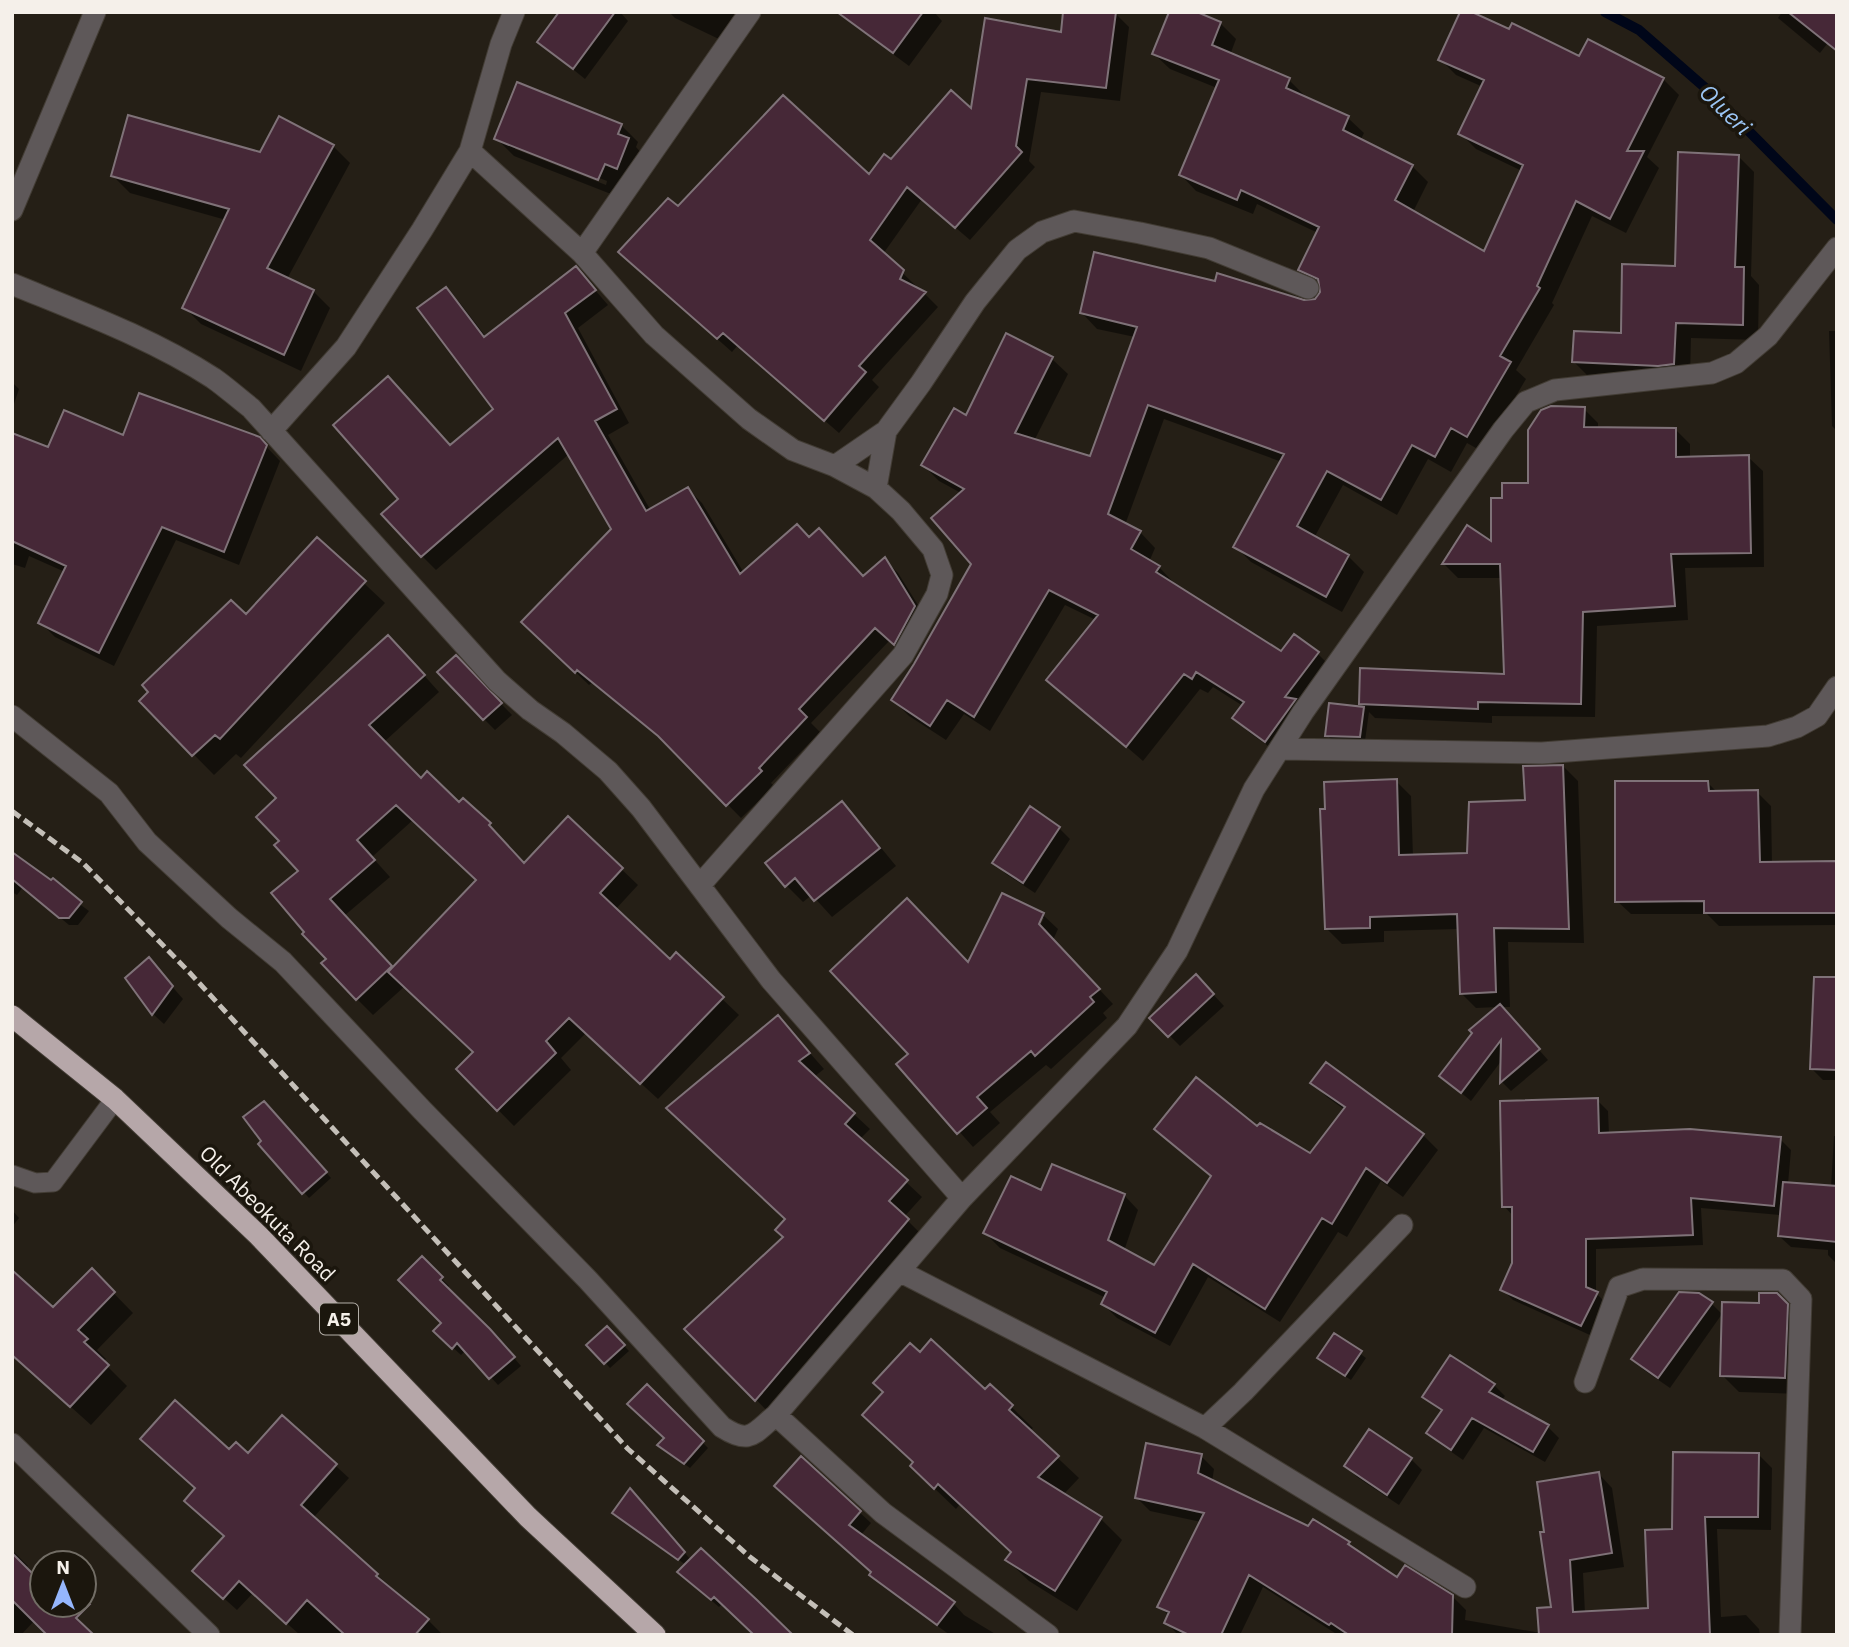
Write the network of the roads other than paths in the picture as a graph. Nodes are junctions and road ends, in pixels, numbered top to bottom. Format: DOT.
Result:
graph roads {
  1 [pos="95,12"];
  2 [pos="514,12"];
  3 [pos="750,12"];
  4 [pos="470,151"];
  5 [pos="12,210"];
  6 [pos="1837,248"];
  7 [pos="582,253"];
  8 [pos="12,284"];
  9 [pos="1308,288"];
  10 [pos="271,431"];
  11 [pos="886,431"];
  12 [pos="835,466"];
  13 [pos="876,488"];
  14 [pos="1837,687"];
  15 [pos="12,716"];
  16 [pos="1280,749"];
  17 [pos="700,885"];
  18 [pos="12,1016"];
  19 [pos="115,1099"];
  20 [pos="12,1175"];
  21 [pos="962,1198"];
  22 [pos="1402,1224"];
  23 [pos="901,1272"];
  24 [pos="1585,1382"];
  25 [pos="776,1415"];
  26 [pos="1205,1428"];
  27 [pos="12,1444"];
  28 [pos="1465,1587"];
  29 [pos="209,1635"];
  30 [pos="655,1635"];
  31 [pos="1048,1635"];
  32 [pos="1790,1635"];
  1 -- 5 [label="street"];
  2 -- 4 [label="street"];
  3 -- 7 [label="street"];
  4 -- 7 [label="street"];
  4 -- 10 [label="street"];
  6 -- 16 [label="street"];
  7 -- 12 [label="street"];
  8 -- 10 [label="street"];
  9 -- 11 [label="street"];
  10 -- 17 [label="street"];
  11 -- 12 [label="street"];
  11 -- 13 [label="street"];
  12 -- 13 [label="street"];
  13 -- 17 [label="street"];
  14 -- 16 [label="street"];
  15 -- 25 [label="street"];
  16 -- 21 [label="street"];
  17 -- 21 [label="street"];
  18 -- 19 [label="highway, Old Abeokuta Road / A5"];
  19 -- 20 [label="lane"];
  19 -- 30 [label="highway, Old Abeokuta Road / A5"];
  21 -- 23 [label="street"];
  22 -- 26 [label="street"];
  23 -- 25 [label="street"];
  23 -- 26 [label="street"];
  24 -- 32 [label="street"];
  25 -- 31 [label="street"];
  26 -- 28 [label="street"];
  27 -- 29 [label="street"];
}
